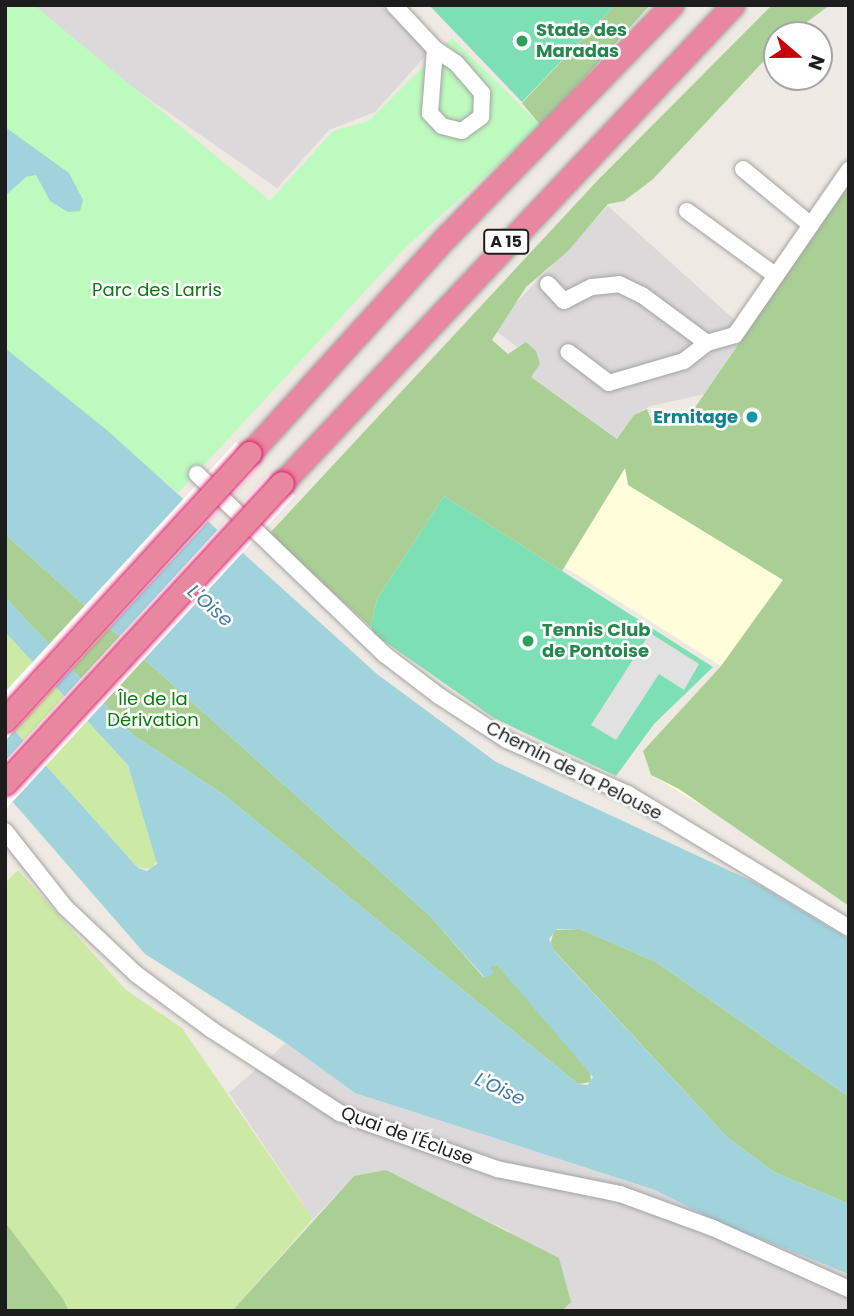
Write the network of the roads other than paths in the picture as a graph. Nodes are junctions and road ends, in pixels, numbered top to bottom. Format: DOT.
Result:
graph roads {
  1 [pos="394,5"];
  2 [pos="672,5"];
  3 [pos="733,5"];
  4 [pos="435,49"];
  5 [pos="743,169"];
  6 [pos="849,170"];
  7 [pos="687,211"];
  8 [pos="811,225"];
  9 [pos="776,276"];
  10 [pos="548,284"];
  11 [pos="707,343"];
  12 [pos="569,352"];
  13 [pos="197,474"];
  14 [pos="5,720"];
  15 [pos="5,783"];
  16 [pos="5,831"];
  17 [pos="849,928"];
  18 [pos="849,1289"];
  1 -- 4 [label="street"];
  2 -- 14 [label="highway, A 15, bridge"];
  3 -- 15 [label="highway, A 15, bridge"];
  4 -- 4 [label="street"];
  5 -- 8 [label="street"];
  6 -- 8 [label="street"];
  7 -- 9 [label="street"];
  8 -- 9 [label="street"];
  9 -- 11 [label="street"];
  10 -- 11 [label="street"];
  11 -- 12 [label="street"];
  13 -- 17 [label="street, Chemin de la Pelouse"];
  16 -- 18 [label="street, Quai de l'Écluse"];
}
